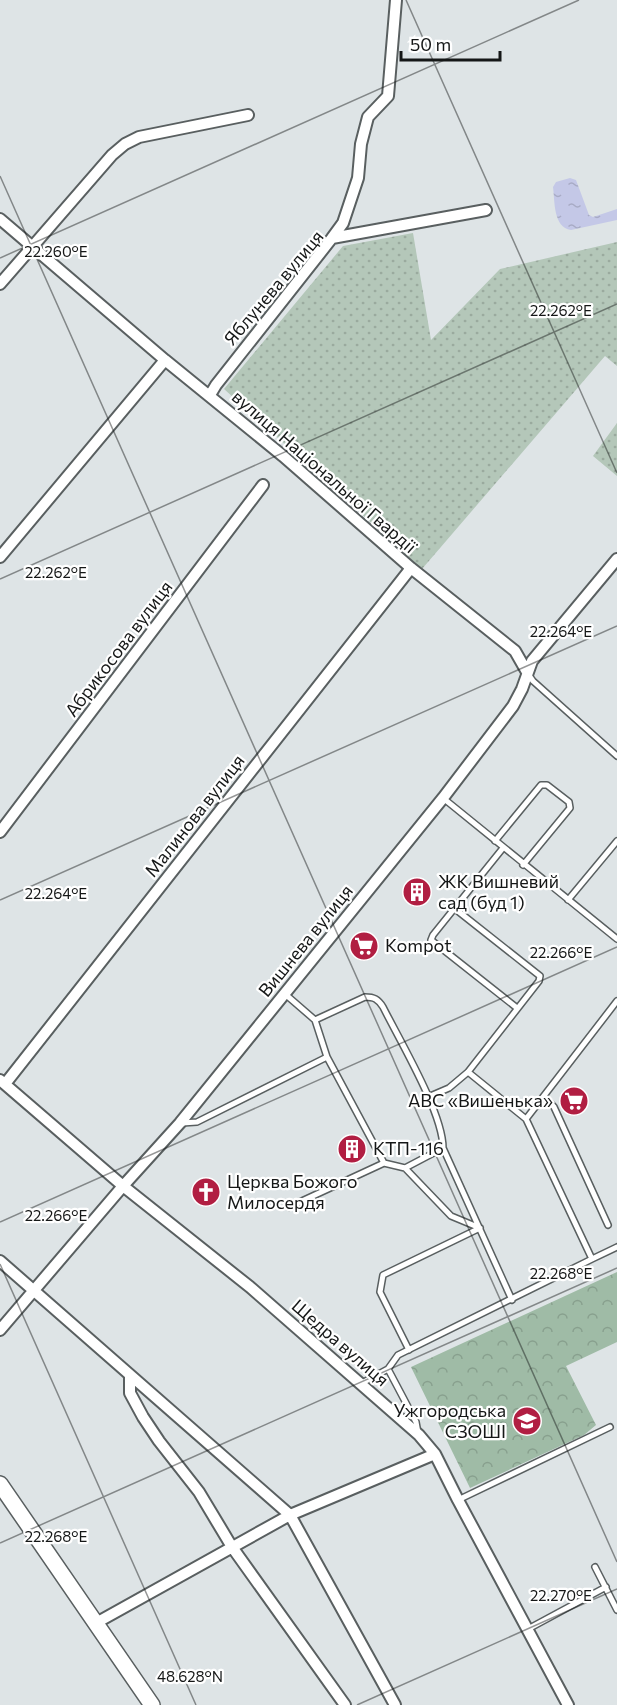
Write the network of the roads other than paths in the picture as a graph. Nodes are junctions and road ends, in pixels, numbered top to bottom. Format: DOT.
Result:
graph roads {
  1 [pos="396,0"];
  2 [pos="248,115"];
  3 [pos="486,210"];
  4 [pos="0,219"];
  5 [pos="332,238"];
  6 [pos="32,246"];
  7 [pos="0,284"];
  8 [pos="165,360"];
  9 [pos="210,395"];
  10 [pos="263,485"];
  11 [pos="0,557"];
  12 [pos="617,559"];
  13 [pos="411,568"];
  14 [pos="527,672"];
  15 [pos="617,756"];
  16 [pos="443,798"];
  17 [pos="0,832"];
  18 [pos="617,840"];
  19 [pos="495,841"];
  20 [pos="503,848"];
  21 [pos="524,865"];
  22 [pos="568,900"];
  23 [pos="454,908"];
  24 [pos="617,939"];
  25 [pos="285,994"];
  26 [pos="617,1001"];
  27 [pos="517,1008"];
  28 [pos="315,1020"];
  29 [pos="327,1058"];
  30 [pos="468,1072"];
  31 [pos="2,1082"];
  32 [pos="544,1096"];
  33 [pos="428,1097"];
  34 [pos="526,1119"];
  35 [pos="180,1124"];
  36 [pos="443,1148"];
  37 [pos="384,1163"];
  38 [pos="405,1167"];
  39 [pos="123,1186"];
  40 [pos="290,1207"];
  41 [pos="608,1225"];
  42 [pos="480,1228"];
  43 [pos="617,1247"];
  44 [pos="592,1259"];
  45 [pos="0,1262"];
  46 [pos="34,1290"];
  47 [pos="512,1300"];
  48 [pos="0,1330"];
  49 [pos="409,1350"];
  50 [pos="388,1369"];
  51 [pos="130,1376"];
  52 [pos="362,1383"];
  53 [pos="610,1427"];
  54 [pos="419,1435"];
  55 [pos="435,1454"];
  56 [pos="0,1485"];
  57 [pos="458,1500"];
  58 [pos="290,1515"];
  59 [pos="232,1547"];
  60 [pos="595,1567"];
  61 [pos="606,1587"];
  62 [pos="617,1610"];
  63 [pos="96,1623"];
  64 [pos="527,1629"];
  65 [pos="152,1705"];
  66 [pos="345,1705"];
  67 [pos="395,1705"];
  68 [pos="568,1705"];
  1 -- 5 [label="street"];
  2 -- 6 [label="street"];
  3 -- 5 [label="street, Яблунева вулиця"];
  4 -- 6 [label="street, вулиця Національної Гвардії"];
  5 -- 9 [label="street, Яблунева вулиця"];
  6 -- 7 [label="street"];
  6 -- 8 [label="street, вулиця Національної Гвардії"];
  8 -- 9 [label="street, вулиця Національної Гвардії"];
  8 -- 11 [label="street"];
  9 -- 13 [label="street, вулиця Національної Гвардії"];
  10 -- 17 [label="street, Абрикосова вулиця"];
  12 -- 14 [label="street, Вишнева вулиця"];
  13 -- 14 [label="street, вулиця Національної Гвардії"];
  13 -- 31 [label="street, Малинова вулиця"];
  14 -- 15 [label="lane, вулиця Національної Гвардії"];
  14 -- 16 [label="street, Вишнева вулиця"];
  16 -- 19 [label="lane"];
  16 -- 25 [label="street, Вишнева вулиця"];
  18 -- 22 [label="lane"];
  19 -- 20 [label="lane"];
  19 -- 21 [label="lane"];
  20 -- 21 [label="lane"];
  20 -- 23 [label="lane"];
  21 -- 22 [label="lane"];
  22 -- 24 [label="lane"];
  23 -- 27 [label="lane"];
  23 -- 27 [label="lane"];
  25 -- 28 [label="lane"];
  25 -- 35 [label="street, Вишнева вулиця"];
  26 -- 32 [label="lane"];
  27 -- 30 [label="lane"];
  28 -- 29 [label="lane"];
  28 -- 33 [label="lane"];
  29 -- 35 [label="lane"];
  29 -- 37 [label="lane"];
  30 -- 33 [label="lane"];
  30 -- 34 [label="lane"];
  31 -- 39 [label="street, Щедра вулиця"];
  32 -- 34 [label="lane"];
  32 -- 41 [label="lane"];
  33 -- 36 [label="lane"];
  34 -- 44 [label="lane"];
  35 -- 39 [label="street, Вишнева вулиця"];
  36 -- 38 [label="lane"];
  36 -- 42 [label="lane"];
  37 -- 38 [label="lane"];
  37 -- 40 [label="lane"];
  38 -- 42 [label="lane"];
  39 -- 46 [label="street, Вишнева вулиця"];
  39 -- 52 [label="street, Щедра вулиця"];
  42 -- 47 [label="lane"];
  42 -- 49 [label="lane"];
  43 -- 44 [label="lane"];
  44 -- 47 [label="lane"];
  45 -- 46 [label="street"];
  46 -- 48 [label="street, Вишнева вулиця"];
  46 -- 51 [label="street"];
  47 -- 49 [label="lane"];
  49 -- 50 [label="lane"];
  50 -- 52 [label="lane"];
  50 -- 54 [label="lane"];
  51 -- 58 [label="street"];
  51 -- 59 [label="street"];
  52 -- 54 [label="street, Щедра вулиця"];
  53 -- 57 [label="lane"];
  54 -- 55 [label="street, Щедра вулиця"];
  55 -- 57 [label="street, Щедра вулиця"];
  55 -- 58 [label="street"];
  56 -- 63 [label="street"];
  57 -- 64 [label="street, Щедра вулиця"];
  58 -- 59 [label="street"];
  58 -- 67 [label="street"];
  59 -- 63 [label="street"];
  59 -- 66 [label="street"];
  60 -- 61 [label="lane"];
  61 -- 62 [label="lane"];
  61 -- 64 [label="lane"];
  63 -- 65 [label="street"];
  64 -- 68 [label="street, Щедра вулиця"];
}
